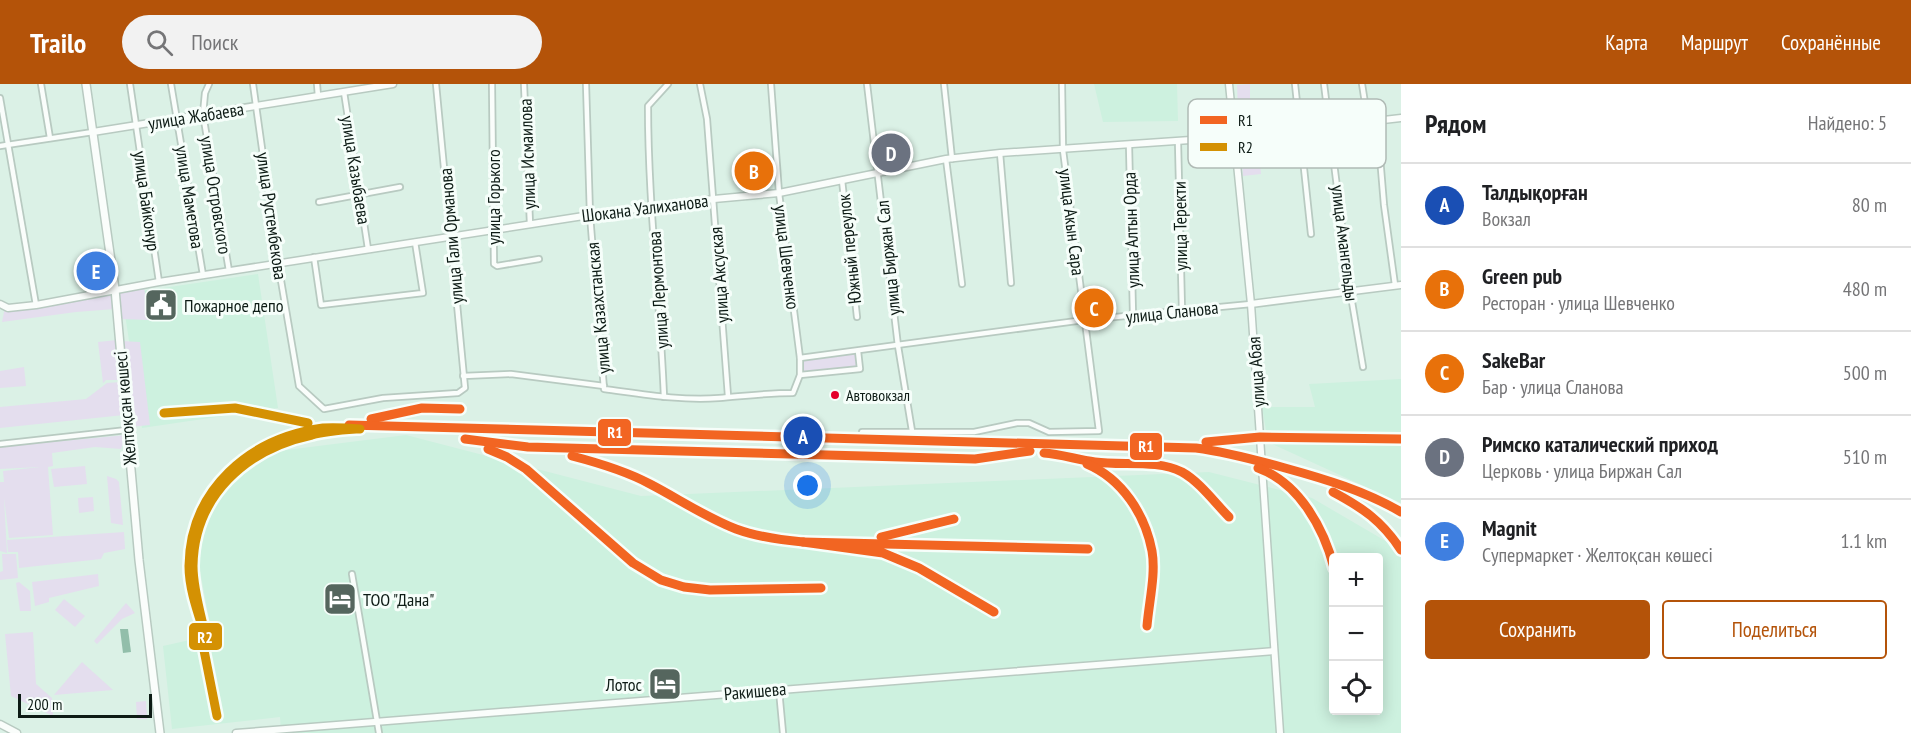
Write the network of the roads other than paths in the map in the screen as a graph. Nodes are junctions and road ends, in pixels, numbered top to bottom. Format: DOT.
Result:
graph roads {
  1 [pos="41,84"];
  2 [pos="86,84"];
  3 [pos="130,84"];
  4 [pos="171,84"];
  5 [pos="209,84"];
  6 [pos="254,84"];
  7 [pos="317,84"];
  8 [pos="393,84"];
  9 [pos="436,84"];
  10 [pos="492,84"];
  11 [pos="524,84"];
  12 [pos="586,84"];
  13 [pos="668,84"];
  14 [pos="700,84"];
  15 [pos="771,84"];
  16 [pos="867,84"];
  17 [pos="944,84"];
  18 [pos="1062,84"];
  19 [pos="1229,84"];
  20 [pos="1295,84"];
  21 [pos="1324,84"];
  22 [pos="1362,84"];
  23 [pos="369,86"];
  24 [pos="344,92"];
  25 [pos="318,96"];
  26 [pos="0,98"];
  27 [pos="1230,99"];
  28 [pos="1296,99"];
  29 [pos="1326,99"];
  30 [pos="1364,99"];
  31 [pos="256,106"];
  32 [pos="204,114"];
  33 [pos="1401,118"];
  34 [pos="177,119"];
  35 [pos="1386,120"];
  36 [pos="136,125"];
  37 [pos="93,132"];
  38 [pos="50,138"];
  39 [pos="1188,141"];
  40 [pos="1178,142"];
  41 [pos="7,145"];
  42 [pos="1129,145"];
  43 [pos="0,146"];
  44 [pos="1063,150"];
  45 [pos="1000,153"];
  46 [pos="949,159"];
  47 [pos="1237,168"];
  48 [pos="1303,168"];
  49 [pos="1335,168"];
  50 [pos="1381,168"];
  51 [pos="879,172"];
  52 [pos="842,180"];
  53 [pos="400,187"];
  54 [pos="779,193"];
  55 [pos="361,194"];
  56 [pos="714,199"];
  57 [pos="319,202"];
  58 [pos="653,207"];
  59 [pos="590,215"];
  60 [pos="530,224"];
  61 [pos="493,230"];
  62 [pos="1311,234"];
  63 [pos="451,237"];
  64 [pos="415,242"];
  65 [pos="368,249"];
  66 [pos="315,257"];
  67 [pos="539,260"];
  68 [pos="278,263"];
  69 [pos="229,271"];
  70 [pos="203,275"];
  71 [pos="159,282"];
  72 [pos="962,284"];
  73 [pos="1011,284"];
  74 [pos="1398,285"];
  75 [pos="115,290"];
  76 [pos="1350,290"];
  77 [pos="0,304"];
  78 [pos="1251,304"];
  79 [pos="36,305"];
  80 [pos="1182,311"];
  81 [pos="1133,315"];
  82 [pos="857,317"];
  83 [pos="1084,320"];
  84 [pos="898,346"];
  85 [pos="858,351"];
  86 [pos="800,358"];
  87 [pos="1364,367"];
  88 [pos="800,375"];
  89 [pos="463,376"];
  90 [pos="604,387"];
  91 [pos="465,388"];
  92 [pos="728,396"];
  93 [pos="664,397"];
  94 [pos="127,430"];
  95 [pos="912,431"];
  96 [pos="862,432"];
  97 [pos="0,444"];
  98 [pos="352,574"];
  99 [pos="1274,651"];
  100 [pos="779,690"];
  101 [pos="376,722"];
  102 [pos="0,724"];
  103 [pos="17,733"];
  104 [pos="160,733"];
  105 [pos="236,733"];
  106 [pos="379,733"];
  107 [pos="783,733"];
  108 [pos="1280,733"];
  1 -- 38 [label="street"];
  2 -- 37 [label="main road, Желтоқсан көшесі"];
  3 -- 36 [label="street, улица Байконур"];
  4 -- 34 [label="street, улица Маметова"];
  5 -- 32 [label="street, улица Островского"];
  6 -- 31 [label="street, улица Рустембекова"];
  7 -- 25 [label="street"];
  8 -- 23 [label="street, улица Жабаева"];
  9 -- 63 [label="street, улица Гали Орманова"];
  10 -- 61 [label="street, улица Горького"];
  11 -- 60 [label="street, улица Исмаилова"];
  12 -- 59 [label="street, улица Казахстанская"];
  13 -- 58 [label="street, улица Лермонтова"];
  14 -- 56 [label="street, улица Аксуская"];
  15 -- 54 [label="street, улица Шевченко"];
  16 -- 51 [label="street, улица Биржан Сал"];
  17 -- 46 [label="street"];
  18 -- 44 [label="street, улица Акын Сара"];
  19 -- 27 [label="street, улица Абая"];
  20 -- 28 [label="street"];
  21 -- 29 [label="street, улица Амангельды"];
  22 -- 30 [label="street"];
  23 -- 24 [label="street, улица Жабаева"];
  24 -- 25 [label="street, улица Жабаева"];
  24 -- 55 [label="street, улица Казыбаева"];
  25 -- 31 [label="street, улица Жабаева"];
  26 -- 41 [label="street"];
  31 -- 32 [label="street, улица Жабаева"];
  31 -- 68 [label="street, улица Рустембекова"];
  32 -- 34 [label="street, улица Жабаева"];
  32 -- 69 [label="street, улица Островского"];
  33 -- 35 [label="street, Шокана Уалиханова"];
  34 -- 36 [label="street, улица Жабаева"];
  34 -- 70 [label="street, улица Маметова"];
  36 -- 37 [label="street, улица Жабаева"];
  36 -- 71 [label="street, улица Байконур"];
  37 -- 38 [label="street, улица Жабаева"];
  37 -- 75 [label="main road, Желтоқсан көшесі"];
  38 -- 41 [label="street, улица Жабаева"];
  39 -- 40 [label="street, Шокана Уалиханова"];
  40 -- 42 [label="street, Шокана Уалиханова"];
  40 -- 80 [label="street, улица Теректи"];
  41 -- 43 [label="street, улица Жабаева"];
  41 -- 79 [label="street"];
  42 -- 44 [label="street, Шокана Уалиханова"];
  42 -- 81 [label="street, улица Алтын Орда"];
  44 -- 45 [label="street, Шокана Уалиханова"];
  44 -- 83 [label="street, улица Акын Сара"];
  45 -- 46 [label="street, Шокана Уалиханова"];
  45 -- 73 [label="street"];
  46 -- 51 [label="street, Шокана Уалиханова"];
  46 -- 72 [label="street"];
  47 -- 78 [label="street, улица Абая"];
  48 -- 62 [label="street"];
  49 -- 76 [label="street, улица Амангельды"];
  50 -- 74 [label="street"];
  51 -- 52 [label="street, Шокана Уалиханова"];
  51 -- 84 [label="street, улица Биржан Сал"];
  52 -- 54 [label="street, Шокана Уалиханова"];
  52 -- 82 [label="street, Южный переулок"];
  53 -- 55 [label="street"];
  54 -- 56 [label="street, Шокана Уалиханова"];
  54 -- 86 [label="street, улица Шевченко"];
  55 -- 57 [label="street"];
  55 -- 65 [label="street, улица Казыбаева"];
  56 -- 58 [label="street, Шокана Уалиханова"];
  56 -- 92 [label="street, улица Аксуская"];
  58 -- 59 [label="street, Шокана Уалиханова"];
  58 -- 93 [label="street, улица Лермонтова"];
  59 -- 60 [label="street, Шокана Уалиханова"];
  59 -- 90 [label="street, улица Казахстанская"];
  60 -- 61 [label="street, Шокана Уалиханова"];
  61 -- 63 [label="street, Шокана Уалиханова"];
  61 -- 67 [label="street, улица Горького"];
  63 -- 64 [label="street, Шокана Уалиханова"];
  63 -- 89 [label="street, улица Гали Орманова"];
  64 -- 65 [label="street, Шокана Уалиханова"];
  64 -- 66 [label="street"];
  65 -- 66 [label="street, Шокана Уалиханова"];
  66 -- 68 [label="street, Шокана Уалиханова"];
  68 -- 69 [label="street, Шокана Уалиханова"];
  68 -- 91 [label="street, улица Рустембекова"];
  69 -- 70 [label="street, Шокана Уалиханова"];
  70 -- 71 [label="street, Шокана Уалиханова"];
  71 -- 75 [label="street, Шокана Уалиханова"];
  74 -- 76 [label="street, улица Сланова"];
  75 -- 79 [label="street, Шокана Уалиханова"];
  75 -- 94 [label="main road, Желтоқсан көшесі"];
  76 -- 78 [label="street, улица Сланова"];
  76 -- 87 [label="street, улица Амангельды"];
  77 -- 79 [label="street, Шокана Уалиханова"];
  78 -- 80 [label="street, улица Сланова"];
  78 -- 99 [label="street, улица Абая"];
  80 -- 81 [label="street, улица Сланова"];
  81 -- 83 [label="street, улица Сланова"];
  83 -- 84 [label="street, улица Сланова"];
  83 -- 95 [label="street, улица Акын Сара"];
  84 -- 85 [label="street, улица Сланова"];
  84 -- 95 [label="street, улица Биржан Сал"];
  85 -- 86 [label="street, улица Сланова"];
  85 -- 88 [label="street"];
  86 -- 88 [label="street, улица Шевченко"];
  88 -- 92 [label="street"];
  89 -- 90 [label="street"];
  89 -- 91 [label="street, улица Гали Орманова"];
  90 -- 93 [label="street"];
  92 -- 93 [label="street"];
  94 -- 97 [label="street"];
  94 -- 104 [label="main road, Желтоқсан көшесі"];
  95 -- 96 [label="street"];
  98 -- 101 [label="street"];
  99 -- 100 [label="street, Ракишева"];
  99 -- 108 [label="street, улица Абая"];
  100 -- 101 [label="street, Ракишева"];
  100 -- 107 [label="street"];
  101 -- 105 [label="street, Ракишева"];
  101 -- 106 [label="street"];
  102 -- 103 [label="street"];
}
